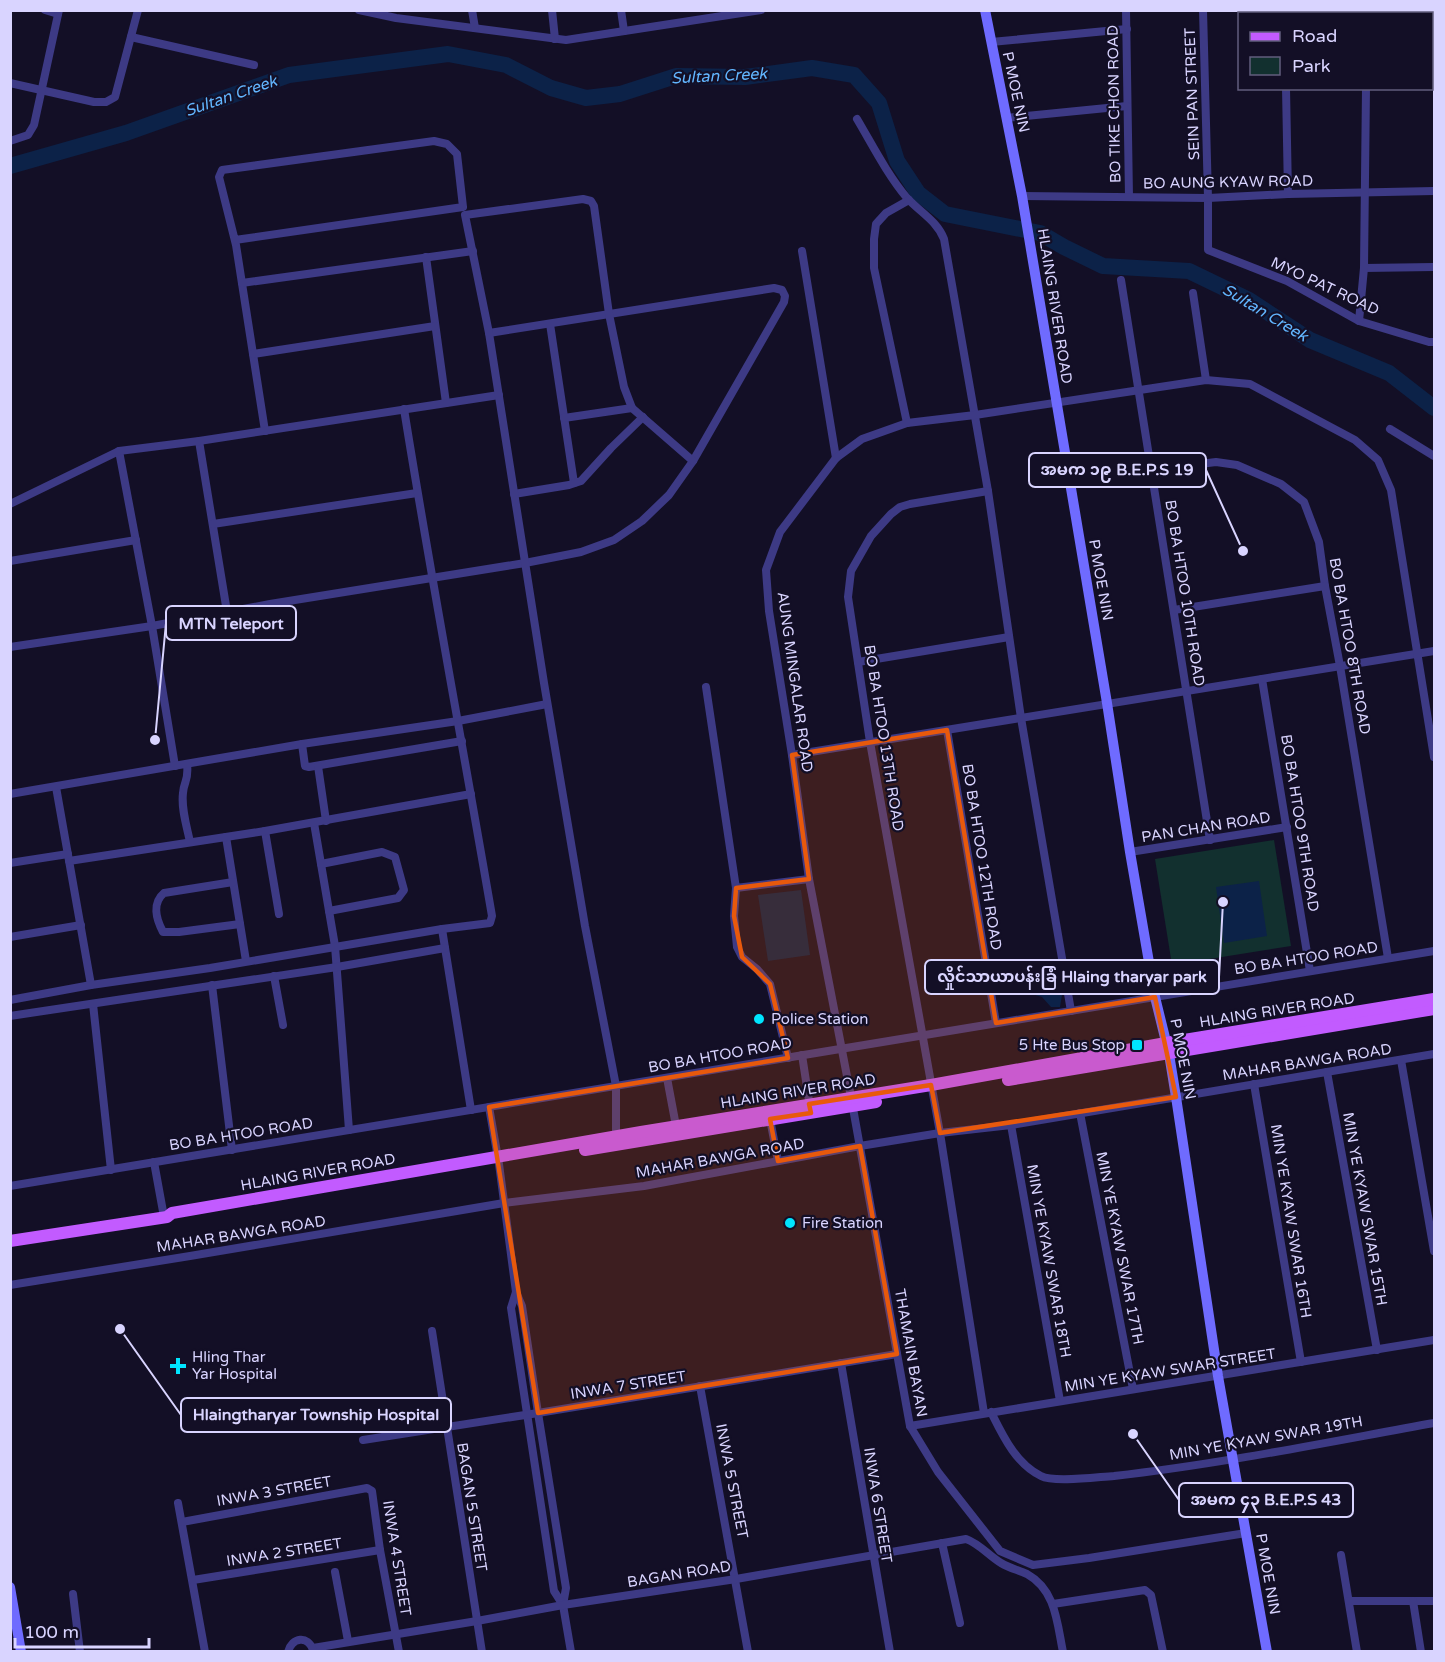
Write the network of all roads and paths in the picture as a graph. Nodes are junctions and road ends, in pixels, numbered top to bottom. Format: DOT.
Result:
graph roads {
  1 [pos="45,10"];
  2 [pos="138,10"];
  3 [pos="359,10"];
  4 [pos="472,10"];
  5 [pos="552,10"];
  6 [pos="621,10"];
  7 [pos="761,10"];
  8 [pos="984,10"];
  9 [pos="1126,10"];
  10 [pos="1203,10"];
  11 [pos="58,12"];
  12 [pos="703,15"];
  13 [pos="475,28"];
  14 [pos="1127,29"];
  15 [pos="624,31"];
  16 [pos="131,37"];
  17 [pos="555,39"];
  18 [pos="991,42"];
  19 [pos="254,65"];
  20 [pos="10,83"];
  21 [pos="40,90"];
  22 [pos="1286,90"];
  23 [pos="1366,90"];
  24 [pos="1127,106"];
  25 [pos="1006,118"];
  26 [pos="857,119"];
  27 [pos="10,141"];
  28 [pos="1434,191"];
  29 [pos="1365,192"];
  30 [pos="1288,194"];
  31 [pos="1022,196"];
  32 [pos="1129,197"];
  33 [pos="1208,198"];
  34 [pos="909,200"];
  35 [pos="464,211"];
  36 [pos="1025,215"];
  37 [pos="235,240"];
  38 [pos="1208,248"];
  39 [pos="802,250"];
  40 [pos="473,251"];
  41 [pos="426,257"];
  42 [pos="1434,267"];
  43 [pos="1364,268"];
  44 [pos="1121,280"];
  45 [pos="242,283"];
  46 [pos="1193,293"];
  47 [pos="609,314"];
  48 [pos="1359,321"];
  49 [pos="550,324"];
  50 [pos="435,326"];
  51 [pos="489,333"];
  52 [pos="1434,342"];
  53 [pos="253,354"];
  54 [pos="1206,380"];
  55 [pos="1139,389"];
  56 [pos="499,395"];
  57 [pos="1056,402"];
  58 [pos="446,403"];
  59 [pos="632,408"];
  60 [pos="404,409"];
  61 [pos="975,415"];
  62 [pos="643,417"];
  63 [pos="564,418"];
  64 [pos="907,423"];
  65 [pos="1390,429"];
  66 [pos="265,431"];
  67 [pos="199,441"];
  68 [pos="119,451"];
  69 [pos="1434,456"];
  70 [pos="836,458"];
  71 [pos="693,461"];
  72 [pos="1152,470"];
  73 [pos="574,483"];
  74 [pos="988,491"];
  75 [pos="417,493"];
  76 [pos="514,494"];
  77 [pos="10,504"];
  78 [pos="213,524"];
  79 [pos="136,540"];
  80 [pos="10,561"];
  81 [pos="525,563"];
  82 [pos="431,579"];
  83 [pos="1324,585"];
  84 [pos="1174,610"];
  85 [pos="227,612"];
  86 [pos="152,626"];
  87 [pos="1010,637"];
  88 [pos="10,647"];
  89 [pos="1434,651"];
  90 [pos="1418,653"];
  91 [pos="858,662"];
  92 [pos="1340,666"];
  93 [pos="1262,679"];
  94 [pos="706,687"];
  95 [pos="1187,692"];
  96 [pos="547,704"];
  97 [pos="1107,704"];
  98 [pos="1021,718"];
  99 [pos="458,721"];
  100 [pos="947,730"];
  101 [pos="462,741"];
  102 [pos="870,742"];
  103 [pos="302,744"];
  104 [pos="792,755"];
  105 [pos="1434,757"];
  106 [pos="187,764"];
  107 [pos="175,766"];
  108 [pos="318,766"];
  109 [pos="56,787"];
  110 [pos="10,794"];
  111 [pos="471,794"];
  112 [pos="326,821"];
  113 [pos="314,823"];
  114 [pos="1287,827"];
  115 [pos="265,831"];
  116 [pos="226,837"];
  117 [pos="1210,840"];
  118 [pos="190,842"];
  119 [pos="1130,852"];
  120 [pos="69,857"];
  121 [pos="10,863"];
  122 [pos="321,864"];
  123 [pos="808,879"];
  124 [pos="233,882"];
  125 [pos="736,888"];
  126 [pos="329,911"];
  127 [pos="279,914"];
  128 [pos="240,924"];
  129 [pos="81,926"];
  130 [pos="442,928"];
  131 [pos="10,937"];
  132 [pos="335,946"];
  133 [pos="445,948"];
  134 [pos="1434,951"];
  135 [pos="1388,958"];
  136 [pos="246,962"];
  137 [pos="337,967"];
  138 [pos="1310,971"];
  139 [pos="274,976"];
  140 [pos="92,985"];
  141 [pos="212,985"];
  142 [pos="1155,997"];
  143 [pos="1434,999"];
  144 [pos="10,1000"];
  145 [pos="93,1004"];
  146 [pos="1434,1009"];
  147 [pos="1071,1011"];
  148 [pos="10,1016"];
  149 [pos="996,1023"];
  150 [pos="283,1025"];
  151 [pos="922,1035"];
  152 [pos="1167,1048"];
  153 [pos="841,1049"];
  154 [pos="1434,1054"];
  155 [pos="802,1055"];
  156 [pos="788,1058"];
  157 [pos="1401,1060"];
  158 [pos="1327,1072"];
  159 [pos="668,1078"];
  160 [pos="1254,1084"];
  161 [pos="931,1085"];
  162 [pos="616,1086"];
  163 [pos="1176,1097"];
  164 [pos="852,1102"];
  165 [pos="489,1107"];
  166 [pos="810,1108"];
  167 [pos="471,1110"];
  168 [pos="1080,1113"];
  169 [pos="770,1119"];
  170 [pos="1011,1125"];
  171 [pos="676,1126"];
  172 [pos="349,1130"];
  173 [pos="940,1133"];
  174 [pos="616,1140"];
  175 [pos="860,1146"];
  176 [pos="232,1150"];
  177 [pos="499,1160"];
  178 [pos="778,1161"];
  179 [pos="154,1162"];
  180 [pos="111,1170"];
  181 [pos="10,1186"];
  182 [pos="504,1203"];
  183 [pos="166,1217"];
  184 [pos="10,1241"];
  185 [pos="1434,1251"];
  186 [pos="10,1285"];
  187 [pos="516,1292"];
  188 [pos="432,1331"];
  189 [pos="1434,1341"];
  190 [pos="1377,1350"];
  191 [pos="897,1354"];
  192 [pos="1301,1362"];
  193 [pos="841,1364"];
  194 [pos="1218,1376"];
  195 [pos="700,1386"];
  196 [pos="1133,1389"];
  197 [pos="1060,1401"];
  198 [pos="538,1413"];
  199 [pos="988,1413"];
  200 [pos="528,1415"];
  201 [pos="1434,1423"];
  202 [pos="910,1426"];
  203 [pos="446,1427"];
  204 [pos="363,1440"];
  205 [pos="1232,1459"];
  206 [pos="370,1489"];
  207 [pos="178,1503"];
  208 [pos="182,1522"];
  209 [pos="1246,1533"];
  210 [pos="942,1543"];
  211 [pos="380,1550"];
  212 [pos="873,1555"];
  213 [pos="1341,1556"];
  214 [pos="335,1572"];
  215 [pos="736,1579"];
  216 [pos="192,1580"];
  217 [pos="10,1587"];
  218 [pos="73,1594"];
  219 [pos="1434,1600"];
  220 [pos="1349,1601"];
  221 [pos="1413,1601"];
  222 [pos="1053,1604"];
  223 [pos="563,1605"];
  224 [pos="477,1621"];
  225 [pos="960,1623"];
  226 [pos="396,1633"];
  227 [pos="348,1641"];
  228 [pos="313,1650"];
  229 [pos="21,1652"];
  230 [pos="80,1652"];
  231 [pos="205,1652"];
  232 [pos="288,1652"];
  233 [pos="399,1652"];
  234 [pos="482,1652"];
  235 [pos="571,1652"];
  236 [pos="748,1652"];
  237 [pos="890,1652"];
  238 [pos="1063,1652"];
  239 [pos="1163,1652"];
  240 [pos="1267,1652"];
  241 [pos="1357,1652"];
  242 [pos="1422,1652"];
  1 -- 11 [label="street"];
  2 -- 16 [label="street"];
  3 -- 13 [label="street"];
  4 -- 13 [label="street"];
  5 -- 17 [label="street"];
  6 -- 15 [label="street"];
  7 -- 12 [label="street"];
  8 -- 18 [label="street, P MOE NIN"];
  9 -- 14 [label="street, BO TIKE CHON ROAD"];
  10 -- 33 [label="street, SEIN PAN STREET"];
  11 -- 21 [label="street"];
  12 -- 15 [label="street"];
  13 -- 17 [label="street"];
  14 -- 18 [label="street"];
  14 -- 24 [label="street, BO TIKE CHON ROAD"];
  15 -- 17 [label="street"];
  16 -- 19 [label="street"];
  16 -- 21 [label="street"];
  18 -- 25 [label="street, P MOE NIN"];
  20 -- 21 [label="street"];
  21 -- 27 [label="street"];
  22 -- 30 [label="street"];
  23 -- 29 [label="street"];
  24 -- 25 [label="street"];
  24 -- 32 [label="street, BO TIKE CHON ROAD"];
  25 -- 31 [label="street, P MOE NIN"];
  26 -- 34 [label="street"];
  28 -- 29 [label="street, BO AUNG KYAW ROAD"];
  29 -- 30 [label="street, BO AUNG KYAW ROAD"];
  29 -- 43 [label="street"];
  30 -- 33 [label="street, BO AUNG KYAW ROAD"];
  31 -- 32 [label="street, BO AUNG KYAW ROAD"];
  31 -- 36 [label="street, P MOE NIN"];
  32 -- 33 [label="street, BO AUNG KYAW ROAD"];
  33 -- 38 [label="street, SEIN PAN STREET"];
  34 -- 61 [label="street"];
  34 -- 64 [label="street"];
  35 -- 37 [label="street"];
  35 -- 37 [label="street"];
  35 -- 40 [label="street"];
  35 -- 47 [label="street"];
  36 -- 57 [label="street, HLAING RIVER ROAD"];
  37 -- 45 [label="street"];
  38 -- 48 [label="street, MYO PAT ROAD"];
  39 -- 70 [label="street"];
  40 -- 41 [label="street"];
  40 -- 51 [label="street"];
  41 -- 45 [label="street"];
  41 -- 50 [label="street"];
  42 -- 43 [label="street"];
  43 -- 48 [label="street"];
  44 -- 55 [label="street, BO BA HTOO 10TH ROAD"];
  45 -- 53 [label="street"];
  46 -- 54 [label="street"];
  47 -- 49 [label="street"];
  47 -- 59 [label="street"];
  47 -- 71 [label="street"];
  48 -- 52 [label="street, MYO PAT ROAD"];
  49 -- 51 [label="street"];
  49 -- 63 [label="street"];
  50 -- 53 [label="street"];
  50 -- 58 [label="street"];
  51 -- 56 [label="street"];
  53 -- 66 [label="street"];
  54 -- 55 [label="street, AUNG MINGALAR ROAD"];
  54 -- 90 [label="street, AUNG MINGALAR ROAD"];
  55 -- 57 [label="street, AUNG MINGALAR ROAD"];
  55 -- 72 [label="street, BO BA HTOO 10TH ROAD"];
  56 -- 58 [label="street"];
  56 -- 76 [label="street"];
  57 -- 61 [label="street, AUNG MINGALAR ROAD"];
  57 -- 97 [label="street, P MOE NIN"];
  58 -- 60 [label="street"];
  59 -- 62 [label="street"];
  59 -- 63 [label="street"];
  60 -- 66 [label="street"];
  60 -- 75 [label="street"];
  61 -- 64 [label="street, AUNG MINGALAR ROAD"];
  61 -- 74 [label="street"];
  62 -- 71 [label="street"];
  62 -- 73 [label="street"];
  63 -- 73 [label="street"];
  64 -- 70 [label="street, AUNG MINGALAR ROAD"];
  65 -- 69 [label="street"];
  66 -- 67 [label="street"];
  67 -- 68 [label="street"];
  67 -- 78 [label="street"];
  68 -- 77 [label="street"];
  68 -- 79 [label="street"];
  70 -- 104 [label="street, AUNG MINGALAR ROAD"];
  71 -- 81 [label="street"];
  72 -- 83 [label="street, BO BA HTOO 8TH ROAD"];
  72 -- 84 [label="street, BO BA HTOO 10TH ROAD"];
  73 -- 76 [label="street"];
  74 -- 87 [label="street"];
  74 -- 91 [label="street, BO BA HTOO 13TH ROAD"];
  75 -- 78 [label="street"];
  75 -- 82 [label="street"];
  76 -- 81 [label="street"];
  78 -- 85 [label="street"];
  79 -- 80 [label="street"];
  79 -- 86 [label="street"];
  81 -- 82 [label="street"];
  81 -- 96 [label="street"];
  82 -- 85 [label="street"];
  82 -- 99 [label="street"];
  83 -- 84 [label="street"];
  83 -- 92 [label="street, BO BA HTOO 8TH ROAD"];
  84 -- 95 [label="street, BO BA HTOO 10TH ROAD"];
  85 -- 86 [label="street"];
  86 -- 88 [label="street"];
  86 -- 107 [label="street"];
  87 -- 91 [label="street"];
  87 -- 98 [label="street"];
  89 -- 90 [label="street"];
  90 -- 92 [label="street"];
  90 -- 105 [label="street, AUNG MINGALAR ROAD"];
  91 -- 102 [label="street, BO BA HTOO 13TH ROAD"];
  92 -- 93 [label="street"];
  92 -- 135 [label="street, BO BA HTOO 8TH ROAD"];
  93 -- 95 [label="street"];
  93 -- 114 [label="street, BO BA HTOO 9TH ROAD"];
  94 -- 125 [label="street"];
  95 -- 97 [label="street"];
  95 -- 117 [label="street, BO BA HTOO 10TH ROAD"];
  96 -- 99 [label="street"];
  96 -- 162 [label="street"];
  97 -- 98 [label="street"];
  97 -- 119 [label="street, P MOE NIN"];
  98 -- 100 [label="street"];
  98 -- 147 [label="street"];
  99 -- 101 [label="street"];
  99 -- 103 [label="street"];
  100 -- 102 [label="street"];
  100 -- 149 [label="street, BO BA HTOO 12TH ROAD"];
  101 -- 108 [label="street"];
  101 -- 111 [label="street"];
  102 -- 104 [label="street"];
  102 -- 151 [label="street, BO BA HTOO 13TH ROAD"];
  103 -- 106 [label="street"];
  103 -- 108 [label="street"];
  104 -- 123 [label="street, AUNG MINGALAR ROAD"];
  106 -- 107 [label="street"];
  106 -- 118 [label="street"];
  107 -- 109 [label="street"];
  108 -- 112 [label="street"];
  109 -- 110 [label="street"];
  109 -- 120 [label="street"];
  111 -- 112 [label="street"];
  111 -- 130 [label="street"];
  112 -- 113 [label="street"];
  113 -- 115 [label="street"];
  113 -- 122 [label="street"];
  114 -- 117 [label="street, PAN CHAN ROAD"];
  114 -- 138 [label="street, BO BA HTOO 9TH ROAD"];
  115 -- 116 [label="street"];
  115 -- 127 [label="street"];
  116 -- 118 [label="street"];
  116 -- 124 [label="street"];
  117 -- 119 [label="street, PAN CHAN ROAD"];
  118 -- 120 [label="street"];
  119 -- 142 [label="street, P MOE NIN"];
  120 -- 121 [label="street"];
  120 -- 129 [label="street"];
  122 -- 126 [label="street"];
  122 -- 126 [label="street"];
  123 -- 125 [label="street"];
  123 -- 153 [label="street, AUNG MINGALAR ROAD"];
  124 -- 128 [label="street"];
  124 -- 128 [label="street"];
  125 -- 156 [label="street"];
  126 -- 132 [label="street"];
  128 -- 136 [label="street"];
  129 -- 131 [label="street"];
  129 -- 140 [label="street"];
  130 -- 132 [label="street"];
  130 -- 133 [label="street"];
  132 -- 136 [label="street"];
  132 -- 137 [label="street"];
  133 -- 137 [label="street"];
  133 -- 167 [label="street"];
  134 -- 135 [label="street, BO BA HTOO ROAD"];
  135 -- 138 [label="street, BO BA HTOO ROAD"];
  136 -- 140 [label="street"];
  137 -- 139 [label="street"];
  137 -- 172 [label="street"];
  138 -- 142 [label="street, BO BA HTOO ROAD"];
  139 -- 141 [label="street"];
  139 -- 150 [label="street"];
  140 -- 144 [label="street"];
  141 -- 145 [label="street"];
  141 -- 176 [label="street"];
  142 -- 147 [label="street, BO BA HTOO ROAD"];
  142 -- 152 [label="street, P MOE NIN"];
  143 -- 152 [label="main road, HLAING RIVER ROAD"];
  145 -- 148 [label="street"];
  145 -- 180 [label="street"];
  146 -- 152 [label="main road, HLAING RIVER ROAD"];
  147 -- 149 [label="street, BO BA HTOO ROAD"];
  149 -- 151 [label="street, BO BA HTOO ROAD"];
  151 -- 153 [label="street, BO BA HTOO ROAD"];
  151 -- 161 [label="street, BO BA HTOO 13TH ROAD"];
  152 -- 161 [label="main road, HLAING RIVER ROAD"];
  152 -- 163 [label="street, P MOE NIN"];
  153 -- 155 [label="street, BO BA HTOO ROAD"];
  153 -- 164 [label="street, AUNG MINGALAR ROAD"];
  154 -- 157 [label="street, MAHAR BAWGA ROAD"];
  155 -- 156 [label="street, BO BA HTOO ROAD"];
  155 -- 166 [label="street"];
  156 -- 159 [label="street, BO BA HTOO ROAD"];
  157 -- 158 [label="street, MAHAR BAWGA ROAD"];
  157 -- 185 [label="street"];
  158 -- 160 [label="street, MAHAR BAWGA ROAD"];
  158 -- 190 [label="street, MIN YE KYAW SWAR 15TH"];
  159 -- 162 [label="street, BO BA HTOO ROAD"];
  159 -- 171 [label="street"];
  160 -- 163 [label="street, MAHAR BAWGA ROAD"];
  160 -- 192 [label="street, MIN YE KYAW SWAR 16TH"];
  161 -- 164 [label="main road, HLAING RIVER ROAD"];
  161 -- 173 [label="street, MIN YE KYAW SWAR 19TH"];
  162 -- 165 [label="street, BO BA HTOO ROAD"];
  162 -- 174 [label="street"];
  163 -- 168 [label="street, MAHAR BAWGA ROAD"];
  163 -- 194 [label="street, P MOE NIN"];
  164 -- 166 [label="main road, HLAING RIVER ROAD"];
  164 -- 175 [label="street, THAMAIN BAYAN"];
  165 -- 167 [label="street, BO BA HTOO ROAD"];
  165 -- 177 [label="street"];
  166 -- 169 [label="main road, HLAING RIVER ROAD"];
  166 -- 171 [label="main road, HLAING RIVER ROAD"];
  167 -- 172 [label="street, BO BA HTOO ROAD"];
  168 -- 170 [label="street, MAHAR BAWGA ROAD"];
  168 -- 196 [label="street, MIN YE KYAW SWAR 17TH"];
  169 -- 174 [label="main road, HLAING RIVER ROAD"];
  169 -- 178 [label="street"];
  170 -- 173 [label="street, MAHAR BAWGA ROAD"];
  170 -- 197 [label="street, MIN YE KYAW SWAR 18TH"];
  171 -- 174 [label="main road, HLAING RIVER ROAD"];
  172 -- 176 [label="street, BO BA HTOO ROAD"];
  173 -- 175 [label="street, MAHAR BAWGA ROAD"];
  173 -- 199 [label="street, MIN YE KYAW SWAR 19TH"];
  174 -- 177 [label="main road, HLAING RIVER ROAD"];
  175 -- 178 [label="street, MAHAR BAWGA ROAD"];
  175 -- 191 [label="street, THAMAIN BAYAN"];
  176 -- 179 [label="street, BO BA HTOO ROAD"];
  177 -- 182 [label="street"];
  177 -- 183 [label="main road, HLAING RIVER ROAD"];
  178 -- 182 [label="street, MAHAR BAWGA ROAD"];
  179 -- 180 [label="street, BO BA HTOO ROAD"];
  179 -- 183 [label="street"];
  180 -- 181 [label="street, BO BA HTOO ROAD"];
  182 -- 186 [label="street, MAHAR BAWGA ROAD"];
  182 -- 187 [label="street"];
  183 -- 184 [label="main road, HLAING RIVER ROAD"];
  187 -- 198 [label="street"];
  187 -- 200 [label="street"];
  188 -- 203 [label="street, BAGAN 5 STREET"];
  189 -- 190 [label="street, MIN YE KYAW SWAR STREET"];
  190 -- 192 [label="street, MIN YE KYAW SWAR STREET"];
  191 -- 193 [label="street, INWA 7 STREET"];
  191 -- 202 [label="street, THAMAIN BAYAN"];
  192 -- 194 [label="street, MIN YE KYAW SWAR STREET"];
  193 -- 195 [label="street, INWA 7 STREET"];
  193 -- 212 [label="street, INWA 6 STREET"];
  194 -- 196 [label="street, MIN YE KYAW SWAR STREET"];
  194 -- 205 [label="street, P MOE NIN"];
  195 -- 198 [label="street, INWA 7 STREET"];
  195 -- 215 [label="street, INWA 5 STREET"];
  196 -- 197 [label="street, MIN YE KYAW SWAR STREET"];
  197 -- 199 [label="street, MIN YE KYAW SWAR STREET"];
  198 -- 200 [label="street, INWA 7 STREET"];
  198 -- 223 [label="street"];
  199 -- 202 [label="street, MIN YE KYAW SWAR STREET"];
  199 -- 205 [label="street, MIN YE KYAW SWAR 19TH"];
  200 -- 203 [label="street, INWA 7 STREET"];
  200 -- 223 [label="street"];
  201 -- 205 [label="street, MIN YE KYAW SWAR 19TH"];
  202 -- 209 [label="street, THAMAIN BAYAN"];
  203 -- 204 [label="street, INWA 7 STREET"];
  203 -- 224 [label="street, BAGAN 5 STREET"];
  205 -- 209 [label="street, P MOE NIN"];
  206 -- 208 [label="street, INWA 3 STREET"];
  206 -- 211 [label="street, INWA 4 STREET"];
  207 -- 208 [label="street"];
  208 -- 216 [label="street"];
  209 -- 240 [label="street, P MOE NIN"];
  210 -- 212 [label="street, BAGAN ROAD"];
  210 -- 222 [label="street, BAGAN ROAD"];
  210 -- 225 [label="street"];
  211 -- 216 [label="street, INWA 2 STREET"];
  211 -- 226 [label="street, INWA 4 STREET"];
  212 -- 215 [label="street, BAGAN ROAD"];
  212 -- 237 [label="street, INWA 6 STREET"];
  213 -- 220 [label="street"];
  214 -- 227 [label="street"];
  215 -- 223 [label="street, BAGAN ROAD"];
  215 -- 236 [label="street, INWA 5 STREET"];
  216 -- 231 [label="street"];
  217 -- 229 [label="street"];
  218 -- 230 [label="street"];
  219 -- 221 [label="street"];
  220 -- 221 [label="street"];
  220 -- 241 [label="street"];
  221 -- 242 [label="street"];
  222 -- 238 [label="street"];
  222 -- 239 [label="street"];
  223 -- 224 [label="street, BAGAN ROAD"];
  223 -- 235 [label="street"];
  224 -- 226 [label="street, BAGAN ROAD"];
  224 -- 234 [label="street, BAGAN 5 STREET"];
  226 -- 227 [label="street, BAGAN ROAD"];
  226 -- 233 [label="street, INWA 4 STREET"];
  227 -- 228 [label="street, BAGAN ROAD"];
  228 -- 232 [label="street, BAGAN ROAD"];
}
